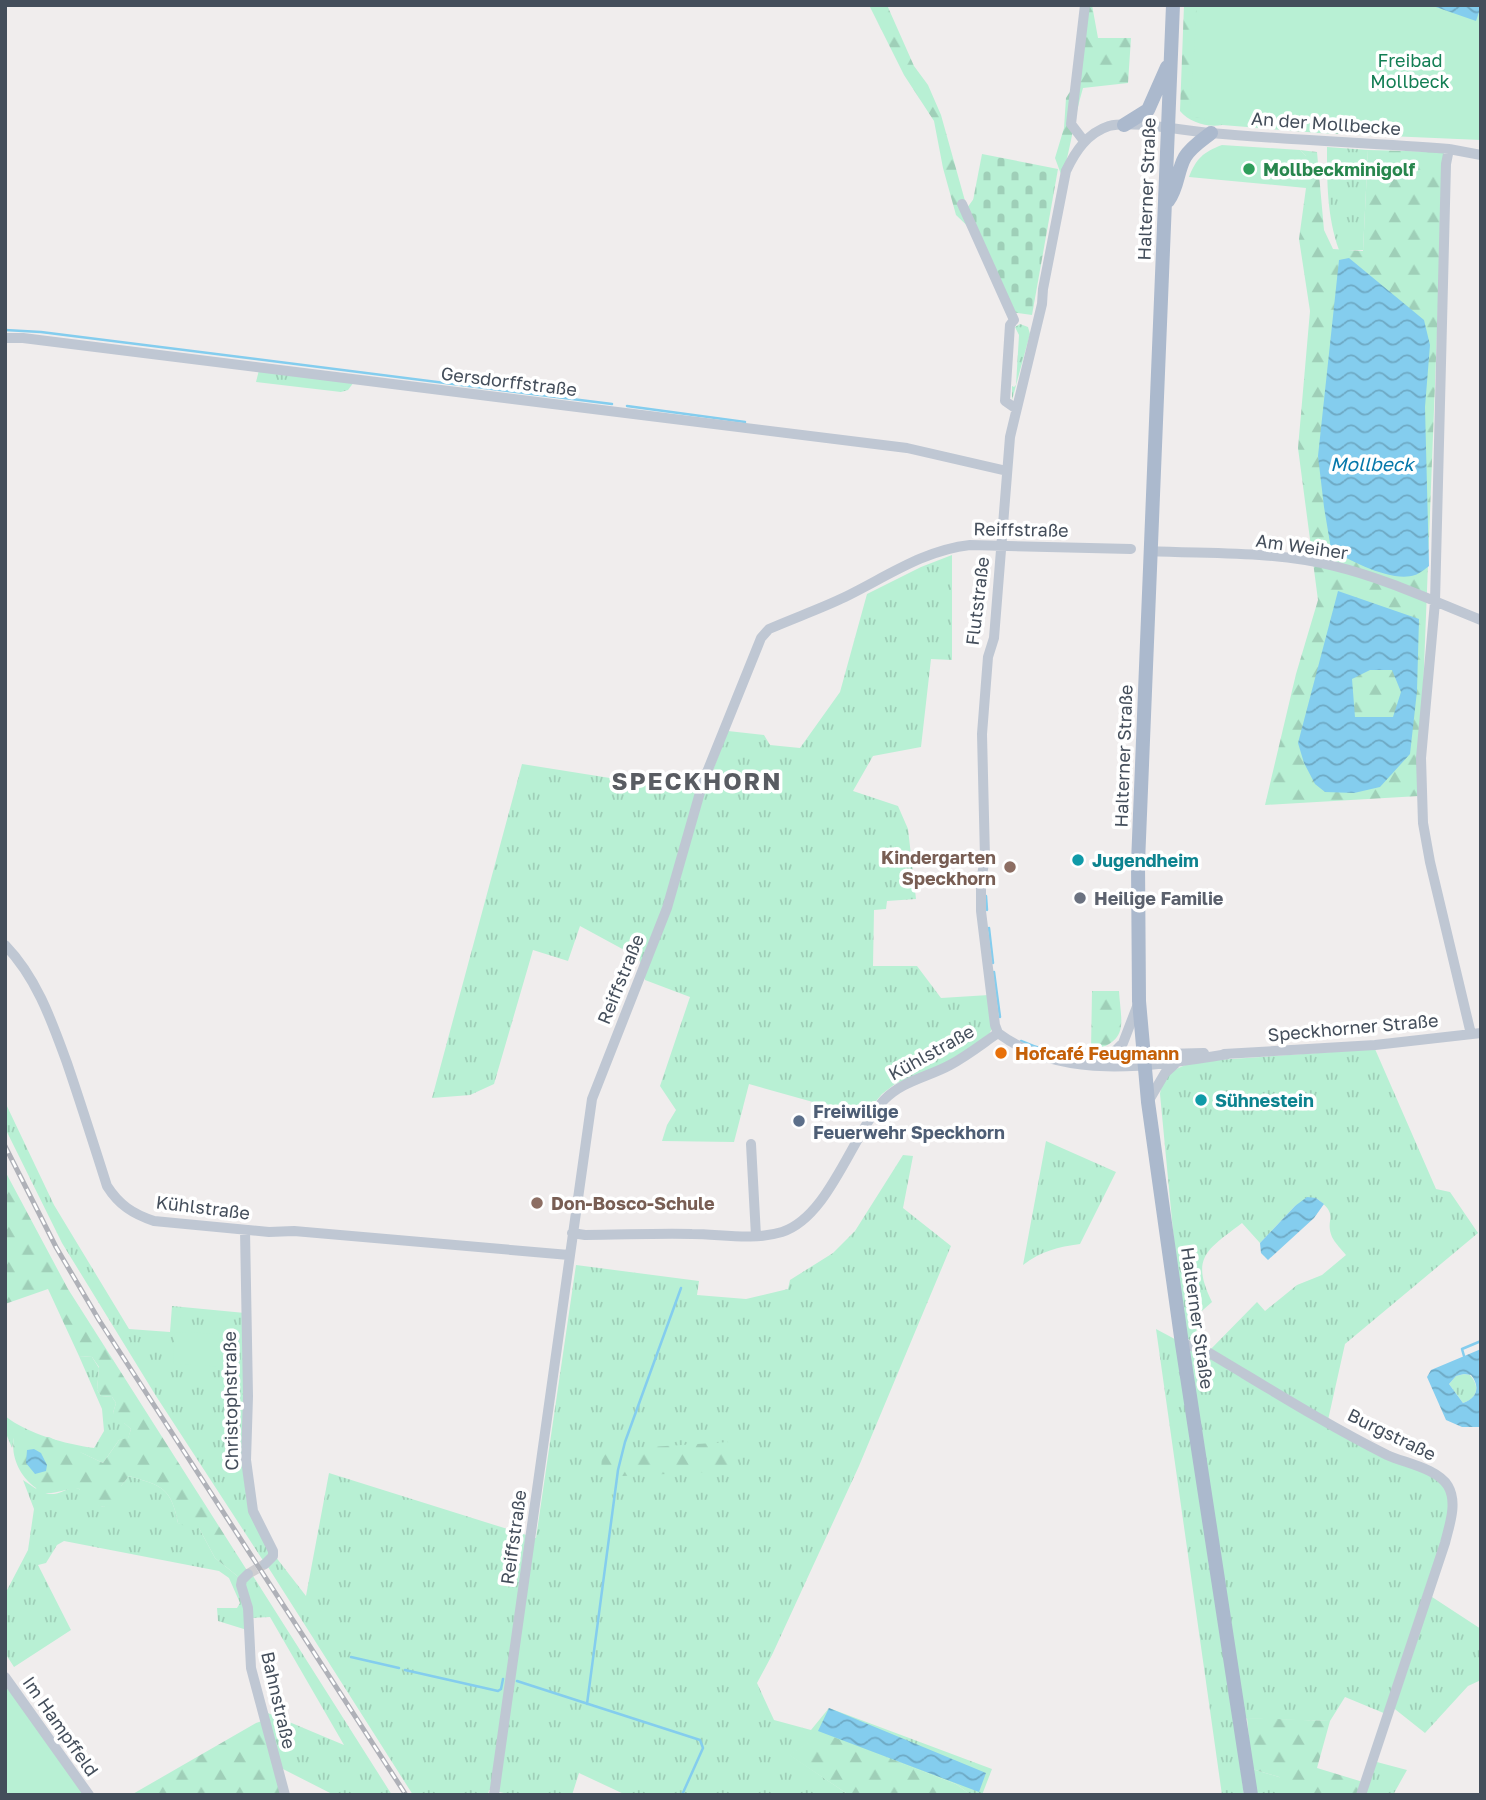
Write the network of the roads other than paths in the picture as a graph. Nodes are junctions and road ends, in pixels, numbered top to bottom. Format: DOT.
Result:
graph roads {
  1 [pos="1085,5"];
  2 [pos="1173,5"];
  3 [pos="1170,63"];
  4 [pos="1124,125"];
  5 [pos="1168,129"];
  6 [pos="1211,133"];
  7 [pos="1084,141"];
  8 [pos="1449,149"];
  9 [pos="1481,155"];
  10 [pos="962,204"];
  11 [pos="1165,205"];
  12 [pos="1014,320"];
  13 [pos="1037,324"];
  14 [pos="5,338"];
  15 [pos="1015,408"];
  16 [pos="1007,471"];
  17 [pos="1001,545"];
  18 [pos="1131,549"];
  19 [pos="1156,551"];
  20 [pos="1435,602"];
  21 [pos="1481,620"];
  22 [pos="5,945"];
  23 [pos="1139,1001"];
  24 [pos="998,1033"];
  25 [pos="1476,1033"];
  26 [pos="1228,1054"];
  27 [pos="1110,1056"];
  28 [pos="1144,1060"];
  29 [pos="1075,1063"];
  30 [pos="1176,1063"];
  31 [pos="1148,1102"];
  32 [pos="751,1144"];
  33 [pos="245,1230"];
  34 [pos="572,1233"];
  35 [pos="755,1236"];
  36 [pos="569,1255"];
  37 [pos="1182,1344"];
  38 [pos="265,1564"];
  39 [pos="248,1574"];
  40 [pos="5,1677"];
  41 [pos="89,1795"];
  42 [pos="285,1795"];
  43 [pos="494,1795"];
  44 [pos="1251,1795"];
  45 [pos="1361,1795"];
  1 -- 7 [label="street"];
  2 -- 3 [label="main road, Halterner Straße"];
  3 -- 4 [label="main road"];
  3 -- 5 [label="main road, Halterner Straße"];
  4 -- 5 [label="street"];
  4 -- 7 [label="street"];
  5 -- 6 [label="street, An der Mollbecke"];
  5 -- 11 [label="main road, Halterner Straße"];
  6 -- 8 [label="street, An der Mollbecke"];
  6 -- 11 [label="main road"];
  7 -- 13 [label="street, Flutstraße"];
  8 -- 9 [label="street, An der Mollbecke"];
  8 -- 20 [label="street"];
  10 -- 12 [label="street"];
  11 -- 19 [label="main road, Halterner Straße"];
  12 -- 13 [label="street"];
  12 -- 15 [label="street"];
  13 -- 15 [label="street, Flutstraße"];
  14 -- 16 [label="street, Gersdorffstraße"];
  15 -- 16 [label="street, Flutstraße"];
  16 -- 17 [label="street, Flutstraße"];
  17 -- 18 [label="street, Reiffstraße"];
  17 -- 24 [label="street, Flutstraße"];
  17 -- 34 [label="street, Reiffstraße"];
  19 -- 20 [label="street, Am Weiher"];
  19 -- 23 [label="main road, Halterner Straße"];
  20 -- 21 [label="street, Am Weiher"];
  20 -- 25 [label="street"];
  22 -- 33 [label="street, Kühlstraße"];
  23 -- 27 [label="street"];
  23 -- 28 [label="main road, Halterner Straße"];
  24 -- 29 [label="street, Kühlstraße"];
  24 -- 35 [label="street, Kühlstraße"];
  25 -- 26 [label="street, Speckhorner Straße"];
  26 -- 28 [label="street, Speckhorner Straße"];
  26 -- 30 [label="street, Speckhorner Straße"];
  27 -- 28 [label="street, Kühlstraße"];
  27 -- 29 [label="street, Kühlstraße"];
  28 -- 29 [label="street, Kühlstraße"];
  28 -- 30 [label="street, Speckhorner Straße"];
  28 -- 31 [label="main road, Halterner Straße"];
  30 -- 31 [label="street"];
  31 -- 37 [label="main road, Halterner Straße"];
  32 -- 35 [label="street"];
  33 -- 36 [label="street, Kühlstraße"];
  33 -- 38 [label="street, Christophstraße"];
  34 -- 35 [label="street, Kühlstraße"];
  34 -- 36 [label="street, Reiffstraße"];
  36 -- 43 [label="street, Reiffstraße"];
  37 -- 44 [label="main road, Halterner Straße"];
  37 -- 45 [label="street, Burgstraße"];
  39 -- 42 [label="street, Bahnstraße"];
  40 -- 41 [label="street, Im Hampffeld"];
}
